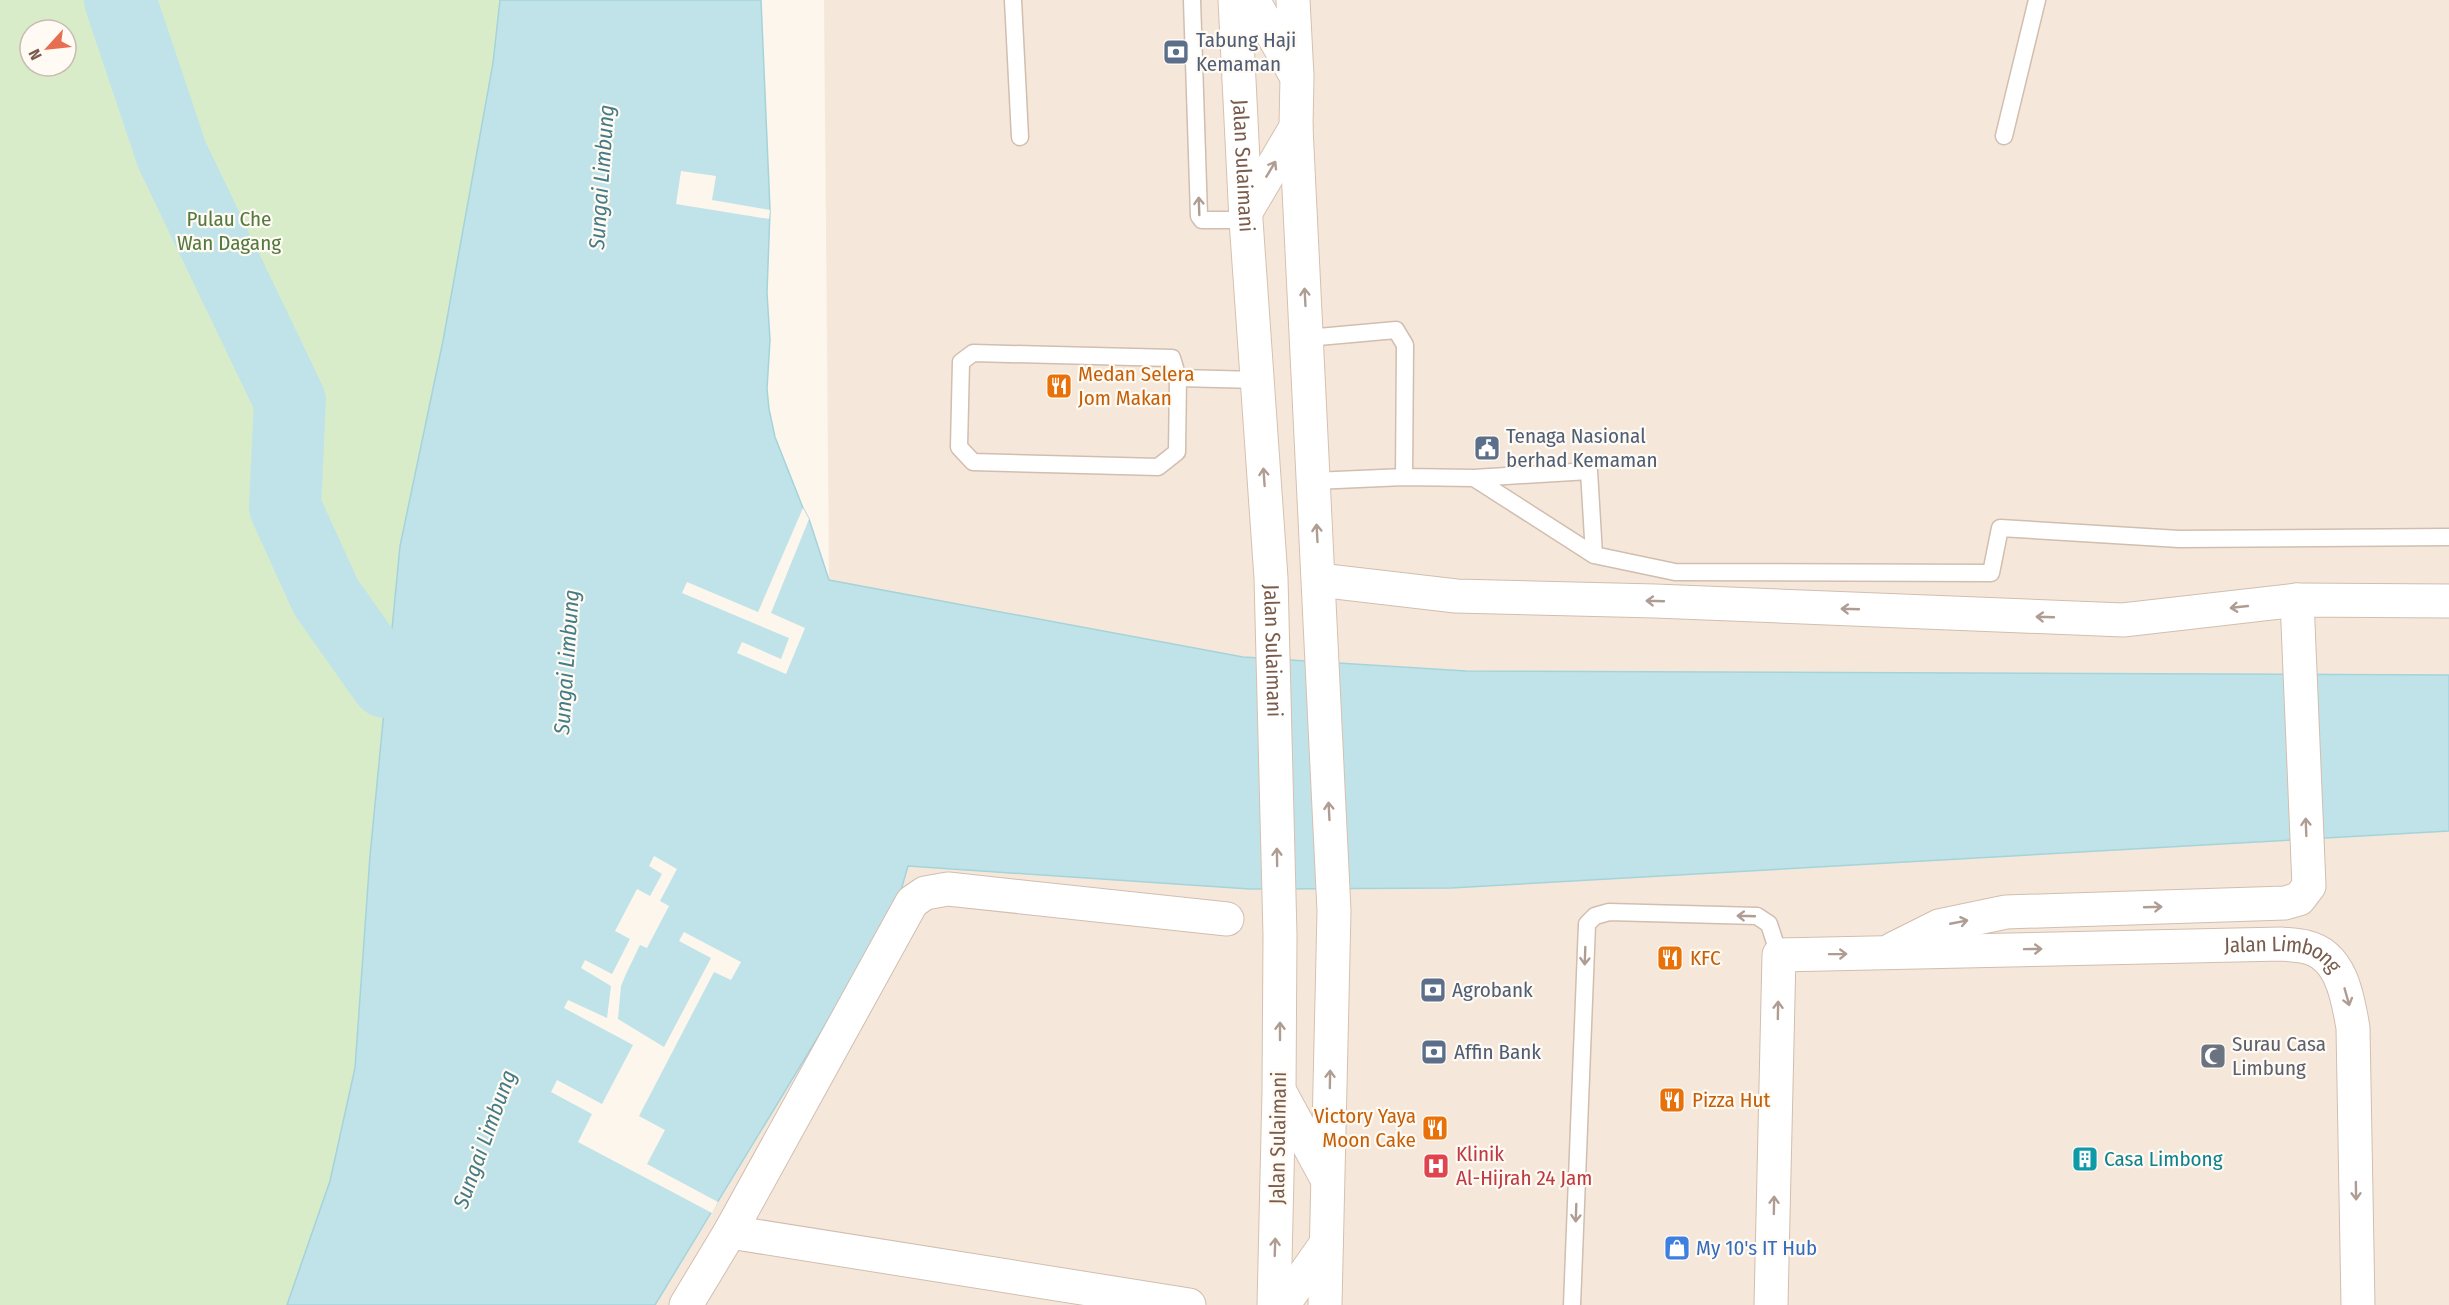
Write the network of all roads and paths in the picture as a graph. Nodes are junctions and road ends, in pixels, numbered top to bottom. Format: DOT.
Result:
graph roads {
  1 [pos="1013,0"];
  2 [pos="1192,0"];
  3 [pos="1235,0"];
  4 [pos="1253,0"];
  5 [pos="1293,0"];
  6 [pos="2037,0"];
  7 [pos="1297,76"];
  8 [pos="1296,127"];
  9 [pos="2004,136"];
  10 [pos="1020,137"];
  11 [pos="1246,216"];
  12 [pos="1307,338"];
  13 [pos="1178,378"];
  14 [pos="1257,380"];
  15 [pos="1404,477"];
  16 [pos="1474,478"];
  17 [pos="1314,481"];
  18 [pos="2449,537"];
  19 [pos="1594,555"];
  20 [pos="1319,586"];
  21 [pos="2449,601"];
  22 [pos="2297,613"];
  23 [pos="1227,919"];
  24 [pos="1886,953"];
  25 [pos="1779,955"];
  26 [pos="1279,1091"];
  27 [pos="1328,1180"];
  28 [pos="730,1232"];
  29 [pos="1326,1244"];
  30 [pos="686,1305"];
  31 [pos="1189,1305"];
  32 [pos="1274,1305"];
  33 [pos="1283,1305"];
  34 [pos="1325,1305"];
  35 [pos="1572,1305"];
  36 [pos="1772,1305"];
  37 [pos="2358,1305"];
  1 -- 10 [label="lane"];
  11 -- 2 [label="lane, one-way"];
  3 -- 11 [label="street, Jalan Sulaimani"];
  4 -- 7 [label="street"];
  5 -- 7 [label="street"];
  6 -- 9 [label="lane"];
  7 -- 8 [label="street"];
  11 -- 8 [label="street, one-way"];
  12 -- 8 [label="street, one-way"];
  11 -- 14 [label="street, Jalan Sulaimani"];
  12 -- 15 [label="lane"];
  12 -- 17 [label="street"];
  13 -- 13 [label="lane"];
  13 -- 14 [label="lane"];
  26 -- 14 [label="street, Jalan Sulaimani, one-way"];
  15 -- 16 [label="lane"];
  15 -- 17 [label="lane"];
  16 -- 19 [label="lane"];
  16 -- 19 [label="lane"];
  20 -- 17 [label="street, one-way"];
  18 -- 19 [label="lane"];
  22 -- 20 [label="street, one-way"];
  27 -- 20 [label="street, one-way"];
  21 -- 22 [label="street"];
  24 -- 22 [label="street, Jalan Limbong, one-way"];
  23 -- 28 [label="street"];
  25 -- 24 [label="street, Jalan Limbong, one-way"];
  24 -- 37 [label="street, Jalan Limbong, one-way"];
  25 -- 35 [label="lane, one-way"];
  36 -- 25 [label="street, one-way"];
  26 -- 27 [label="street"];
  32 -- 26 [label="street, Jalan Sulaimani, one-way"];
  27 -- 29 [label="street"];
  28 -- 30 [label="street"];
  28 -- 31 [label="street"];
  29 -- 33 [label="street"];
  29 -- 34 [label="street"];
}
